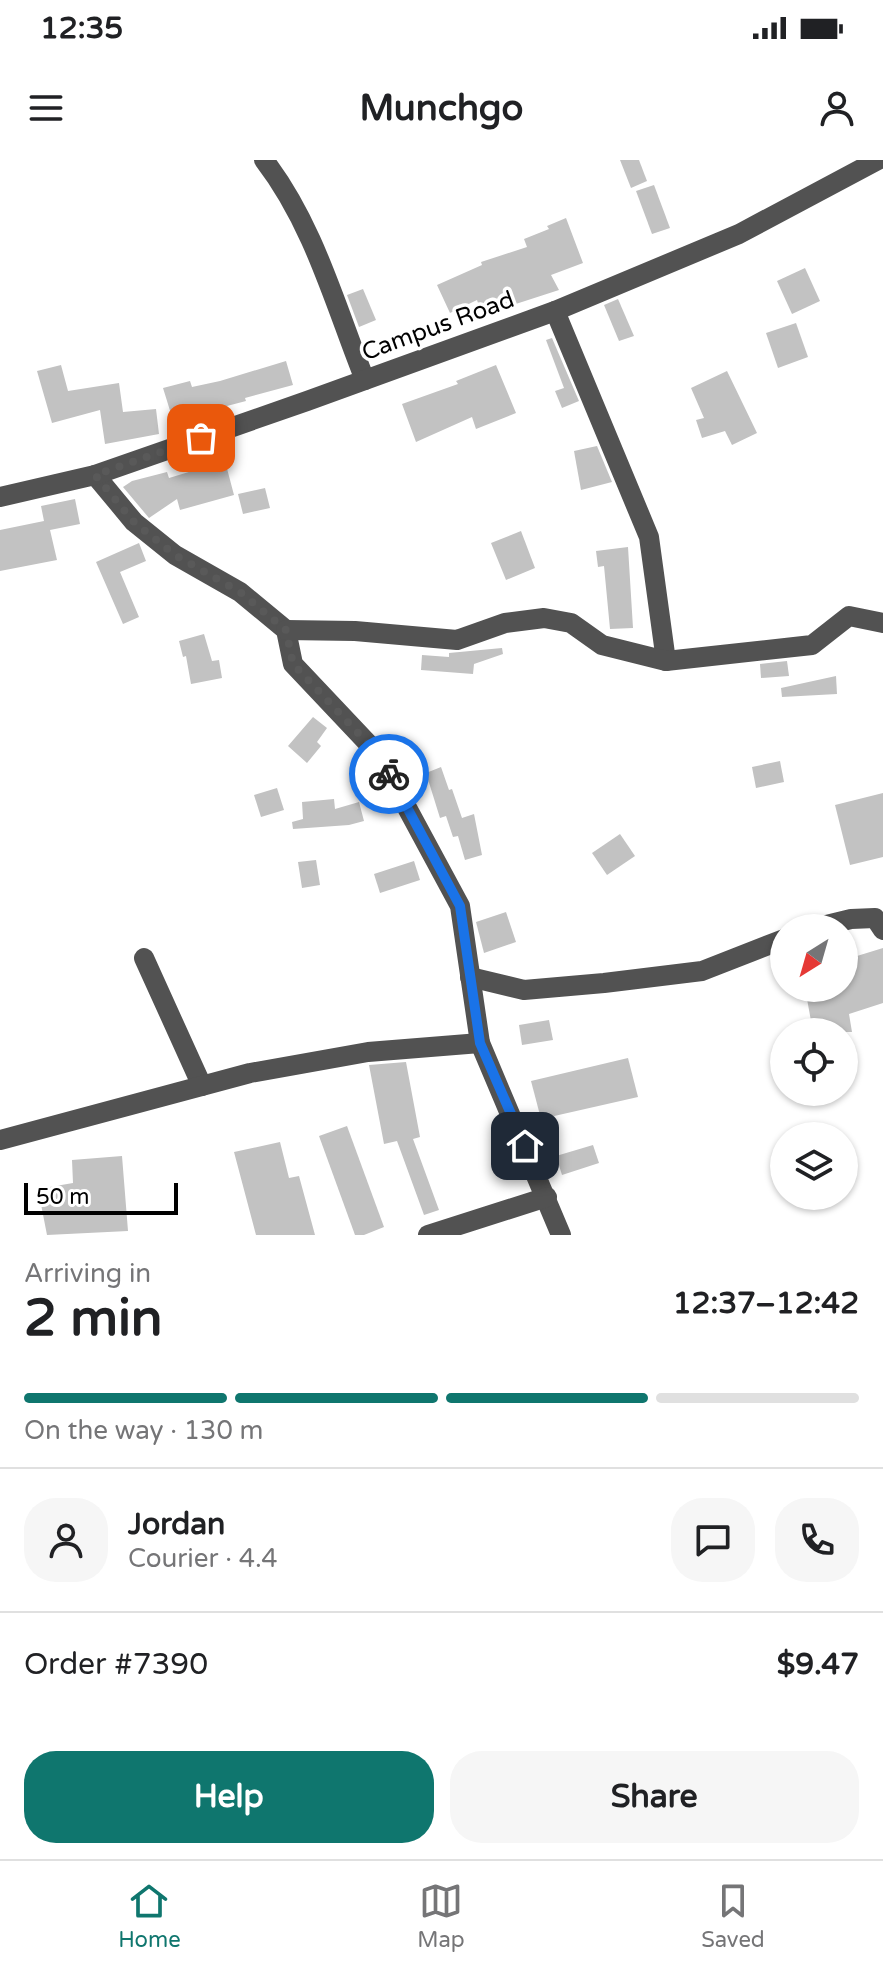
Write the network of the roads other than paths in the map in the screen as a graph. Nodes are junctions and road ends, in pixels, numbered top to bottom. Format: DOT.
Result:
graph roads {
  1 [pos="264,160"];
  2 [pos="878,160"];
  3 [pos="555,311"];
  4 [pos="365,380"];
  5 [pos="95,475"];
  6 [pos="0,497"];
  7 [pos="883,623"];
  8 [pos="286,630"];
  9 [pos="666,661"];
  10 [pos="858,919"];
  11 [pos="883,930"];
  12 [pos="770,944"];
  13 [pos="144,958"];
  14 [pos="470,977"];
  15 [pos="480,1043"];
  16 [pos="202,1086"];
  17 [pos="0,1140"];
  18 [pos="547,1197"];
  19 [pos="428,1235"];
  20 [pos="561,1235"];
  1 -- 4 [label="street"];
  2 -- 3 [label="street, Campus Road"];
  3 -- 4 [label="street, Campus Road"];
  3 -- 9 [label="street"];
  4 -- 5 [label="street, Campus Road"];
  5 -- 6 [label="street, Campus Road"];
  5 -- 8 [label="street"];
  7 -- 9 [label="street"];
  8 -- 9 [label="street"];
  8 -- 14 [label="street"];
  10 -- 11 [label="street"];
  12 -- 14 [label="street"];
  13 -- 16 [label="street"];
  14 -- 15 [label="street"];
  15 -- 16 [label="street"];
  15 -- 18 [label="street"];
  16 -- 17 [label="street"];
  18 -- 19 [label="street"];
  18 -- 20 [label="street"];
}
